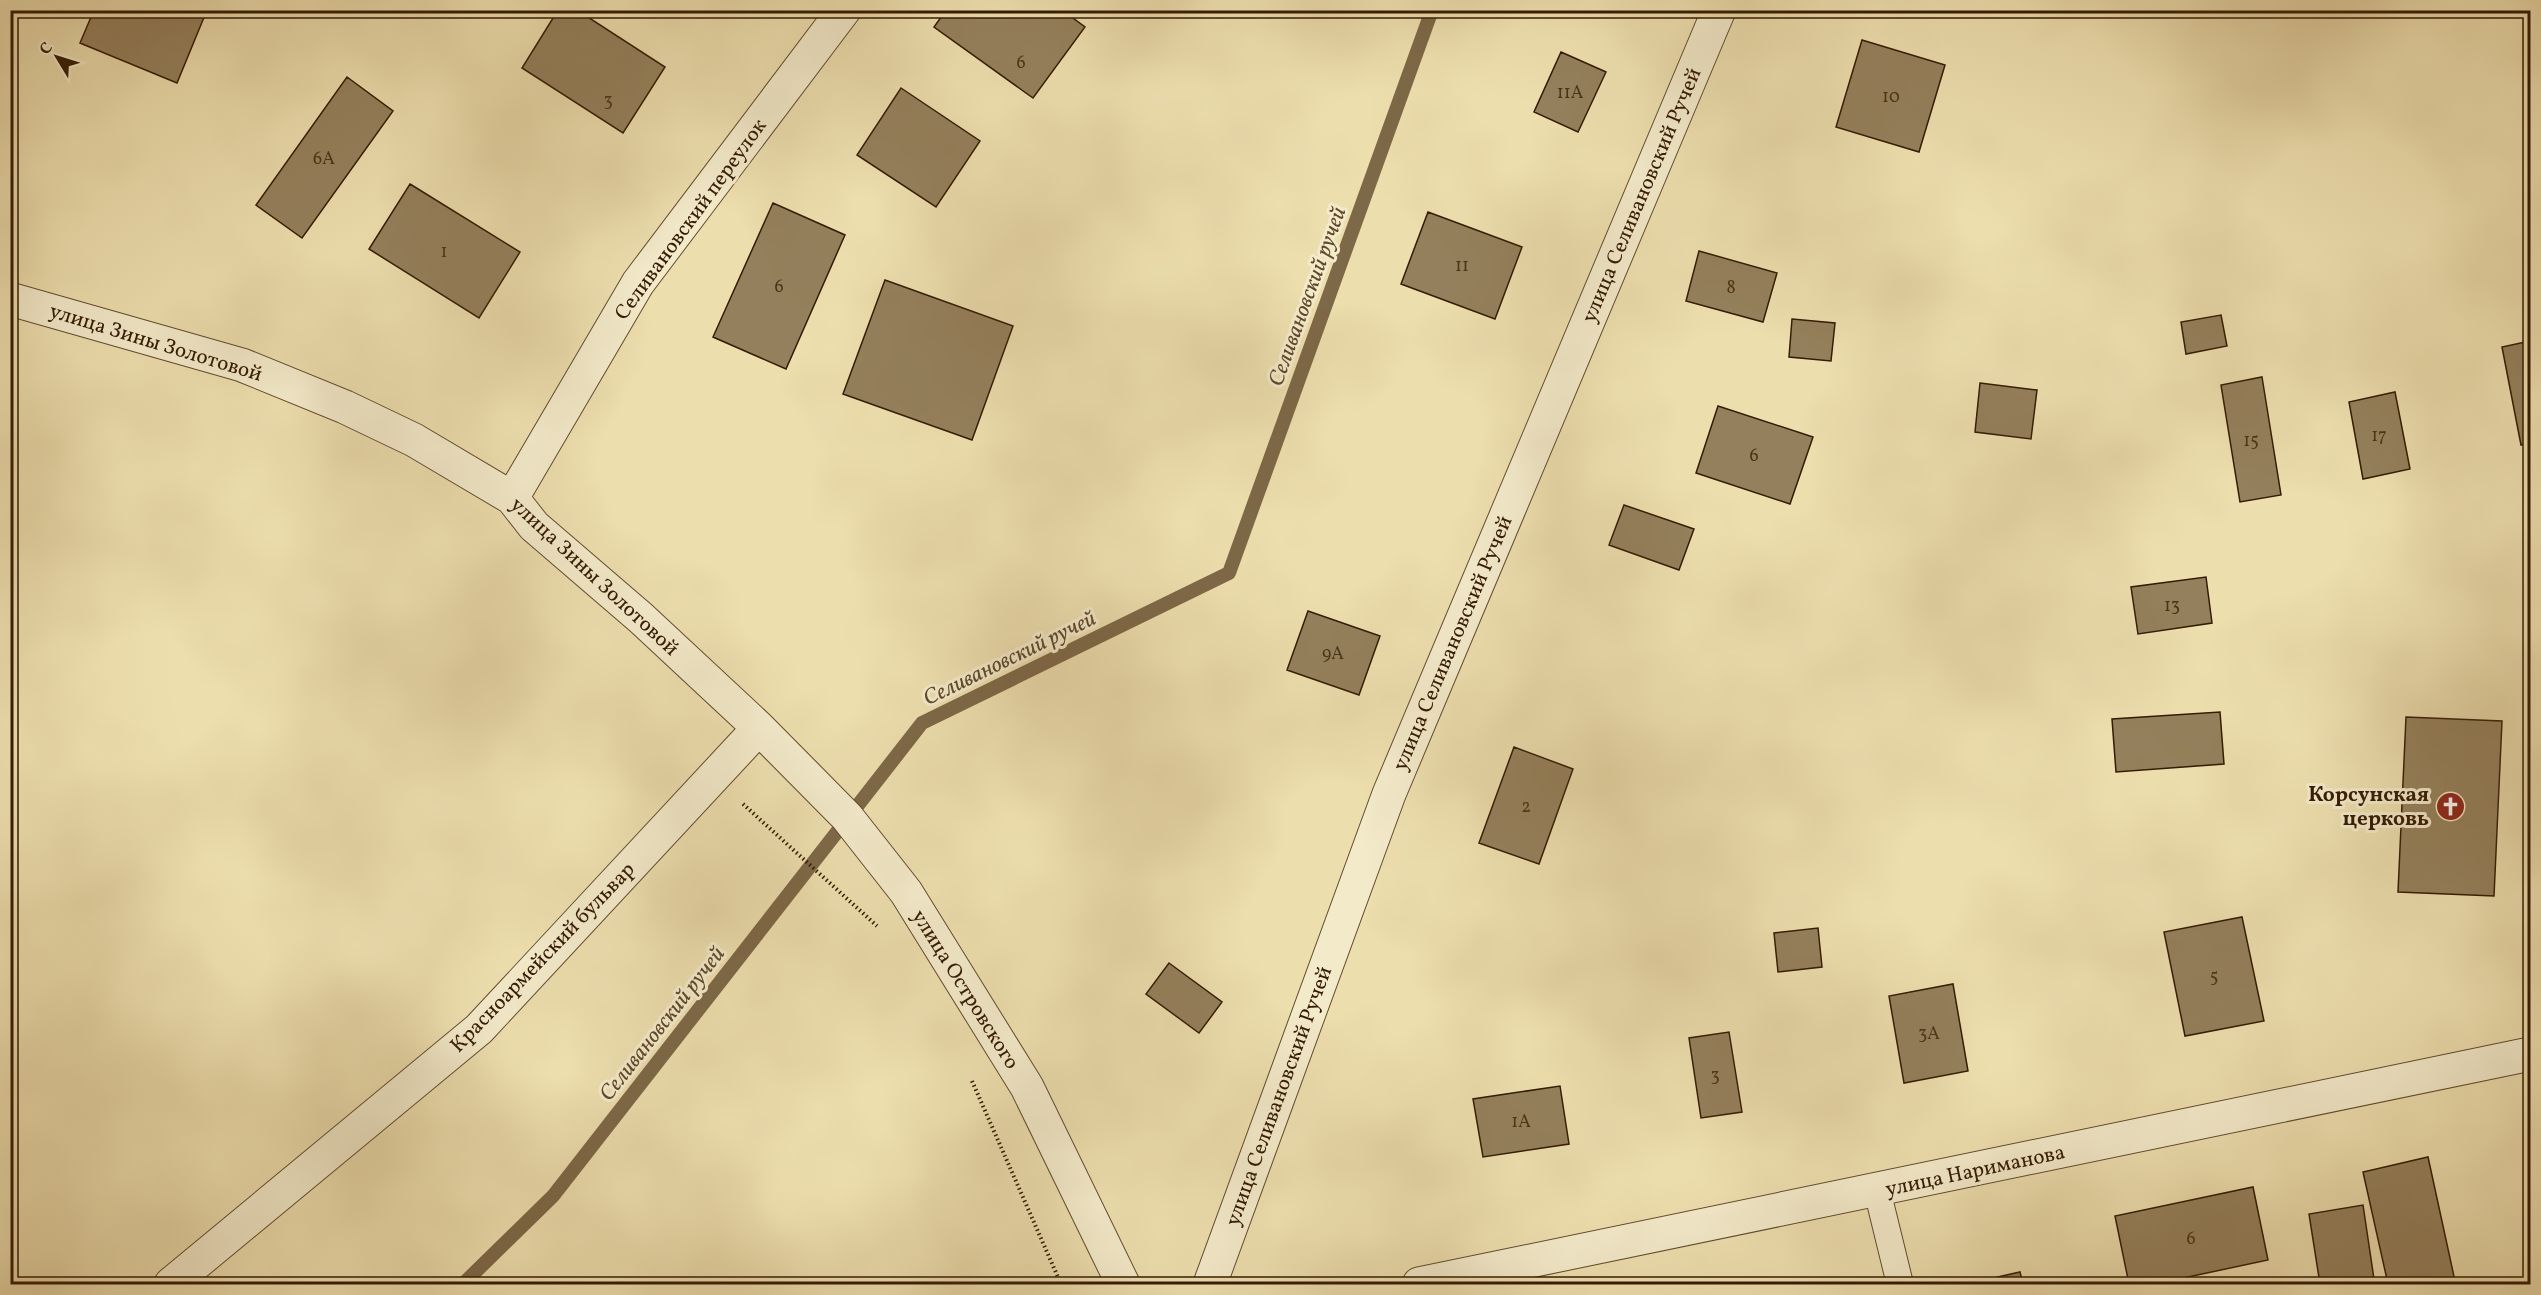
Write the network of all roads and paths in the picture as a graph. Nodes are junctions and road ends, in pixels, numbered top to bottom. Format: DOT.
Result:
graph roads {
  1 [pos="844,10"];
  2 [pos="1719,10"];
  3 [pos="10,299"];
  4 [pos="512,498"];
  5 [pos="759,728"];
  6 [pos="714,777"];
  7 [pos="881,930"];
  8 [pos="2530,1054"];
  9 [pos="968,1074"];
  10 [pos="1876,1190"];
  11 [pos="171,1284"];
  12 [pos="1061,1284"];
  13 [pos="1123,1284"];
  14 [pos="1210,1284"];
  15 [pos="1419,1284"];
  16 [pos="1900,1284"];
  1 -- 4 [label="street, Селивановский переулок"];
  2 -- 14 [label="street, улица Селивановский Ручей"];
  3 -- 4 [label="street, улица Зины Золотовой"];
  4 -- 5 [label="street, улица Зины Золотовой"];
  5 -- 6 [label="street, Красноармейский бульвар"];
  5 -- 13 [label="street, улица Островского"];
  6 -- 7 [label="path"];
  6 -- 11 [label="street, Красноармейский бульвар"];
  8 -- 10 [label="street, улица Нариманова"];
  9 -- 12 [label="path"];
  10 -- 15 [label="street, улица Нариманова"];
  10 -- 16 [label="lane"];
}
